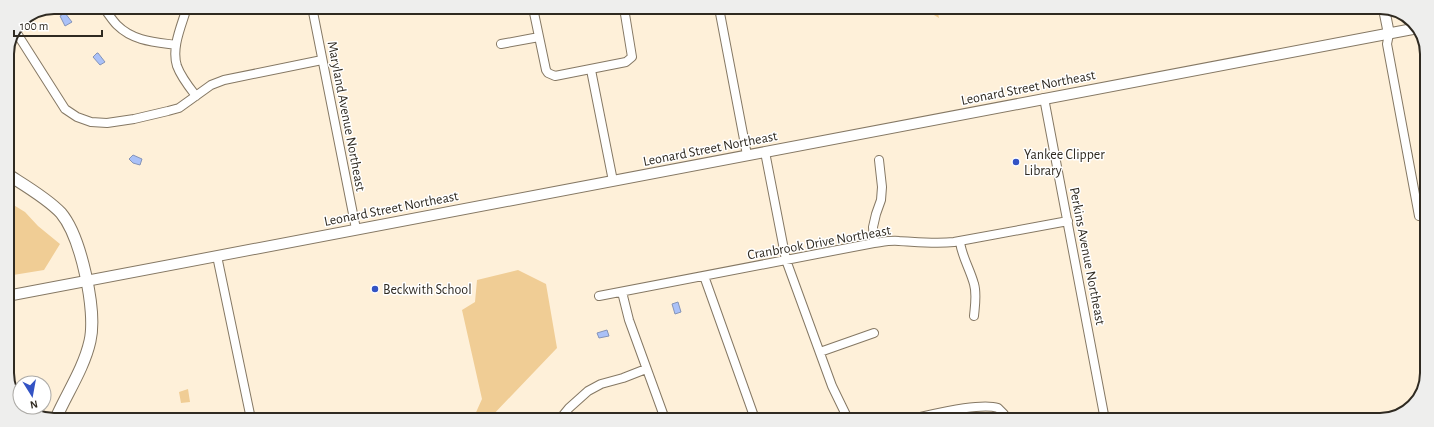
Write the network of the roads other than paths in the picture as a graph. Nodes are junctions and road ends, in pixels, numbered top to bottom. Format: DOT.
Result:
graph roads {
  1 [pos="108,14"];
  2 [pos="185,14"];
  3 [pos="313,14"];
  4 [pos="534,14"];
  5 [pos="625,14"];
  6 [pos="719,14"];
  7 [pos="1385,14"];
  8 [pos="1411,29"];
  9 [pos="1389,34"];
  10 [pos="19,36"];
  11 [pos="539,37"];
  12 [pos="501,44"];
  13 [pos="176,45"];
  14 [pos="322,60"];
  15 [pos="591,70"];
  16 [pos="196,96"];
  17 [pos="1044,98"];
  18 [pos="765,152"];
  19 [pos="747,155"];
  20 [pos="879,160"];
  21 [pos="14,179"];
  22 [pos="614,181"];
  23 [pos="1419,216"];
  24 [pos="1068,221"];
  25 [pos="356,229"];
  26 [pos="960,242"];
  27 [pos="874,243"];
  28 [pos="217,256"];
  29 [pos="786,260"];
  30 [pos="704,276"];
  31 [pos="87,281"];
  32 [pos="622,292"];
  33 [pos="14,295"];
  34 [pos="599,296"];
  35 [pos="974,316"];
  36 [pos="874,333"];
  37 [pos="820,352"];
  38 [pos="646,369"];
  39 [pos="58,413"];
  40 [pos="250,413"];
  41 [pos="565,413"];
  42 [pos="663,413"];
  43 [pos="753,413"];
  44 [pos="845,413"];
  45 [pos="942,413"];
  46 [pos="1003,413"];
  47 [pos="1105,413"];
  1 -- 13 [label="street"];
  2 -- 13 [label="street"];
  3 -- 14 [label="street, Maryland Avenue Northeast"];
  4 -- 11 [label="street"];
  5 -- 15 [label="street"];
  6 -- 19 [label="street"];
  7 -- 9 [label="main road"];
  8 -- 9 [label="main road, Leonard Street Northeast"];
  9 -- 17 [label="main road, Leonard Street Northeast"];
  9 -- 23 [label="street"];
  10 -- 16 [label="street"];
  11 -- 12 [label="street"];
  11 -- 15 [label="street"];
  13 -- 16 [label="street"];
  14 -- 16 [label="street"];
  14 -- 25 [label="street, Maryland Avenue Northeast"];
  15 -- 22 [label="street"];
  17 -- 18 [label="main road, Leonard Street Northeast"];
  17 -- 24 [label="street, Perkins Avenue Northeast"];
  18 -- 19 [label="main road, Leonard Street Northeast"];
  18 -- 29 [label="street"];
  19 -- 22 [label="main road, Leonard Street Northeast"];
  20 -- 27 [label="street"];
  21 -- 31 [label="highway"];
  22 -- 25 [label="main road, Leonard Street Northeast"];
  24 -- 26 [label="street, Cranbrook Drive Northeast"];
  24 -- 47 [label="street, Perkins Avenue Northeast"];
  25 -- 28 [label="main road, Leonard Street Northeast"];
  26 -- 27 [label="street, Cranbrook Drive Northeast"];
  26 -- 35 [label="street"];
  27 -- 29 [label="street, Cranbrook Drive Northeast"];
  28 -- 31 [label="main road, Leonard Street Northeast"];
  28 -- 40 [label="street"];
  29 -- 30 [label="street, Cranbrook Drive Northeast"];
  29 -- 37 [label="street"];
  30 -- 32 [label="street, Cranbrook Drive Northeast"];
  30 -- 43 [label="street"];
  31 -- 33 [label="main road, Leonard Street Northeast"];
  31 -- 39 [label="highway"];
  32 -- 34 [label="street, Cranbrook Drive Northeast"];
  32 -- 38 [label="street"];
  36 -- 37 [label="street"];
  37 -- 44 [label="street"];
  38 -- 41 [label="street"];
  38 -- 42 [label="street"];
  45 -- 46 [label="street"];
}
